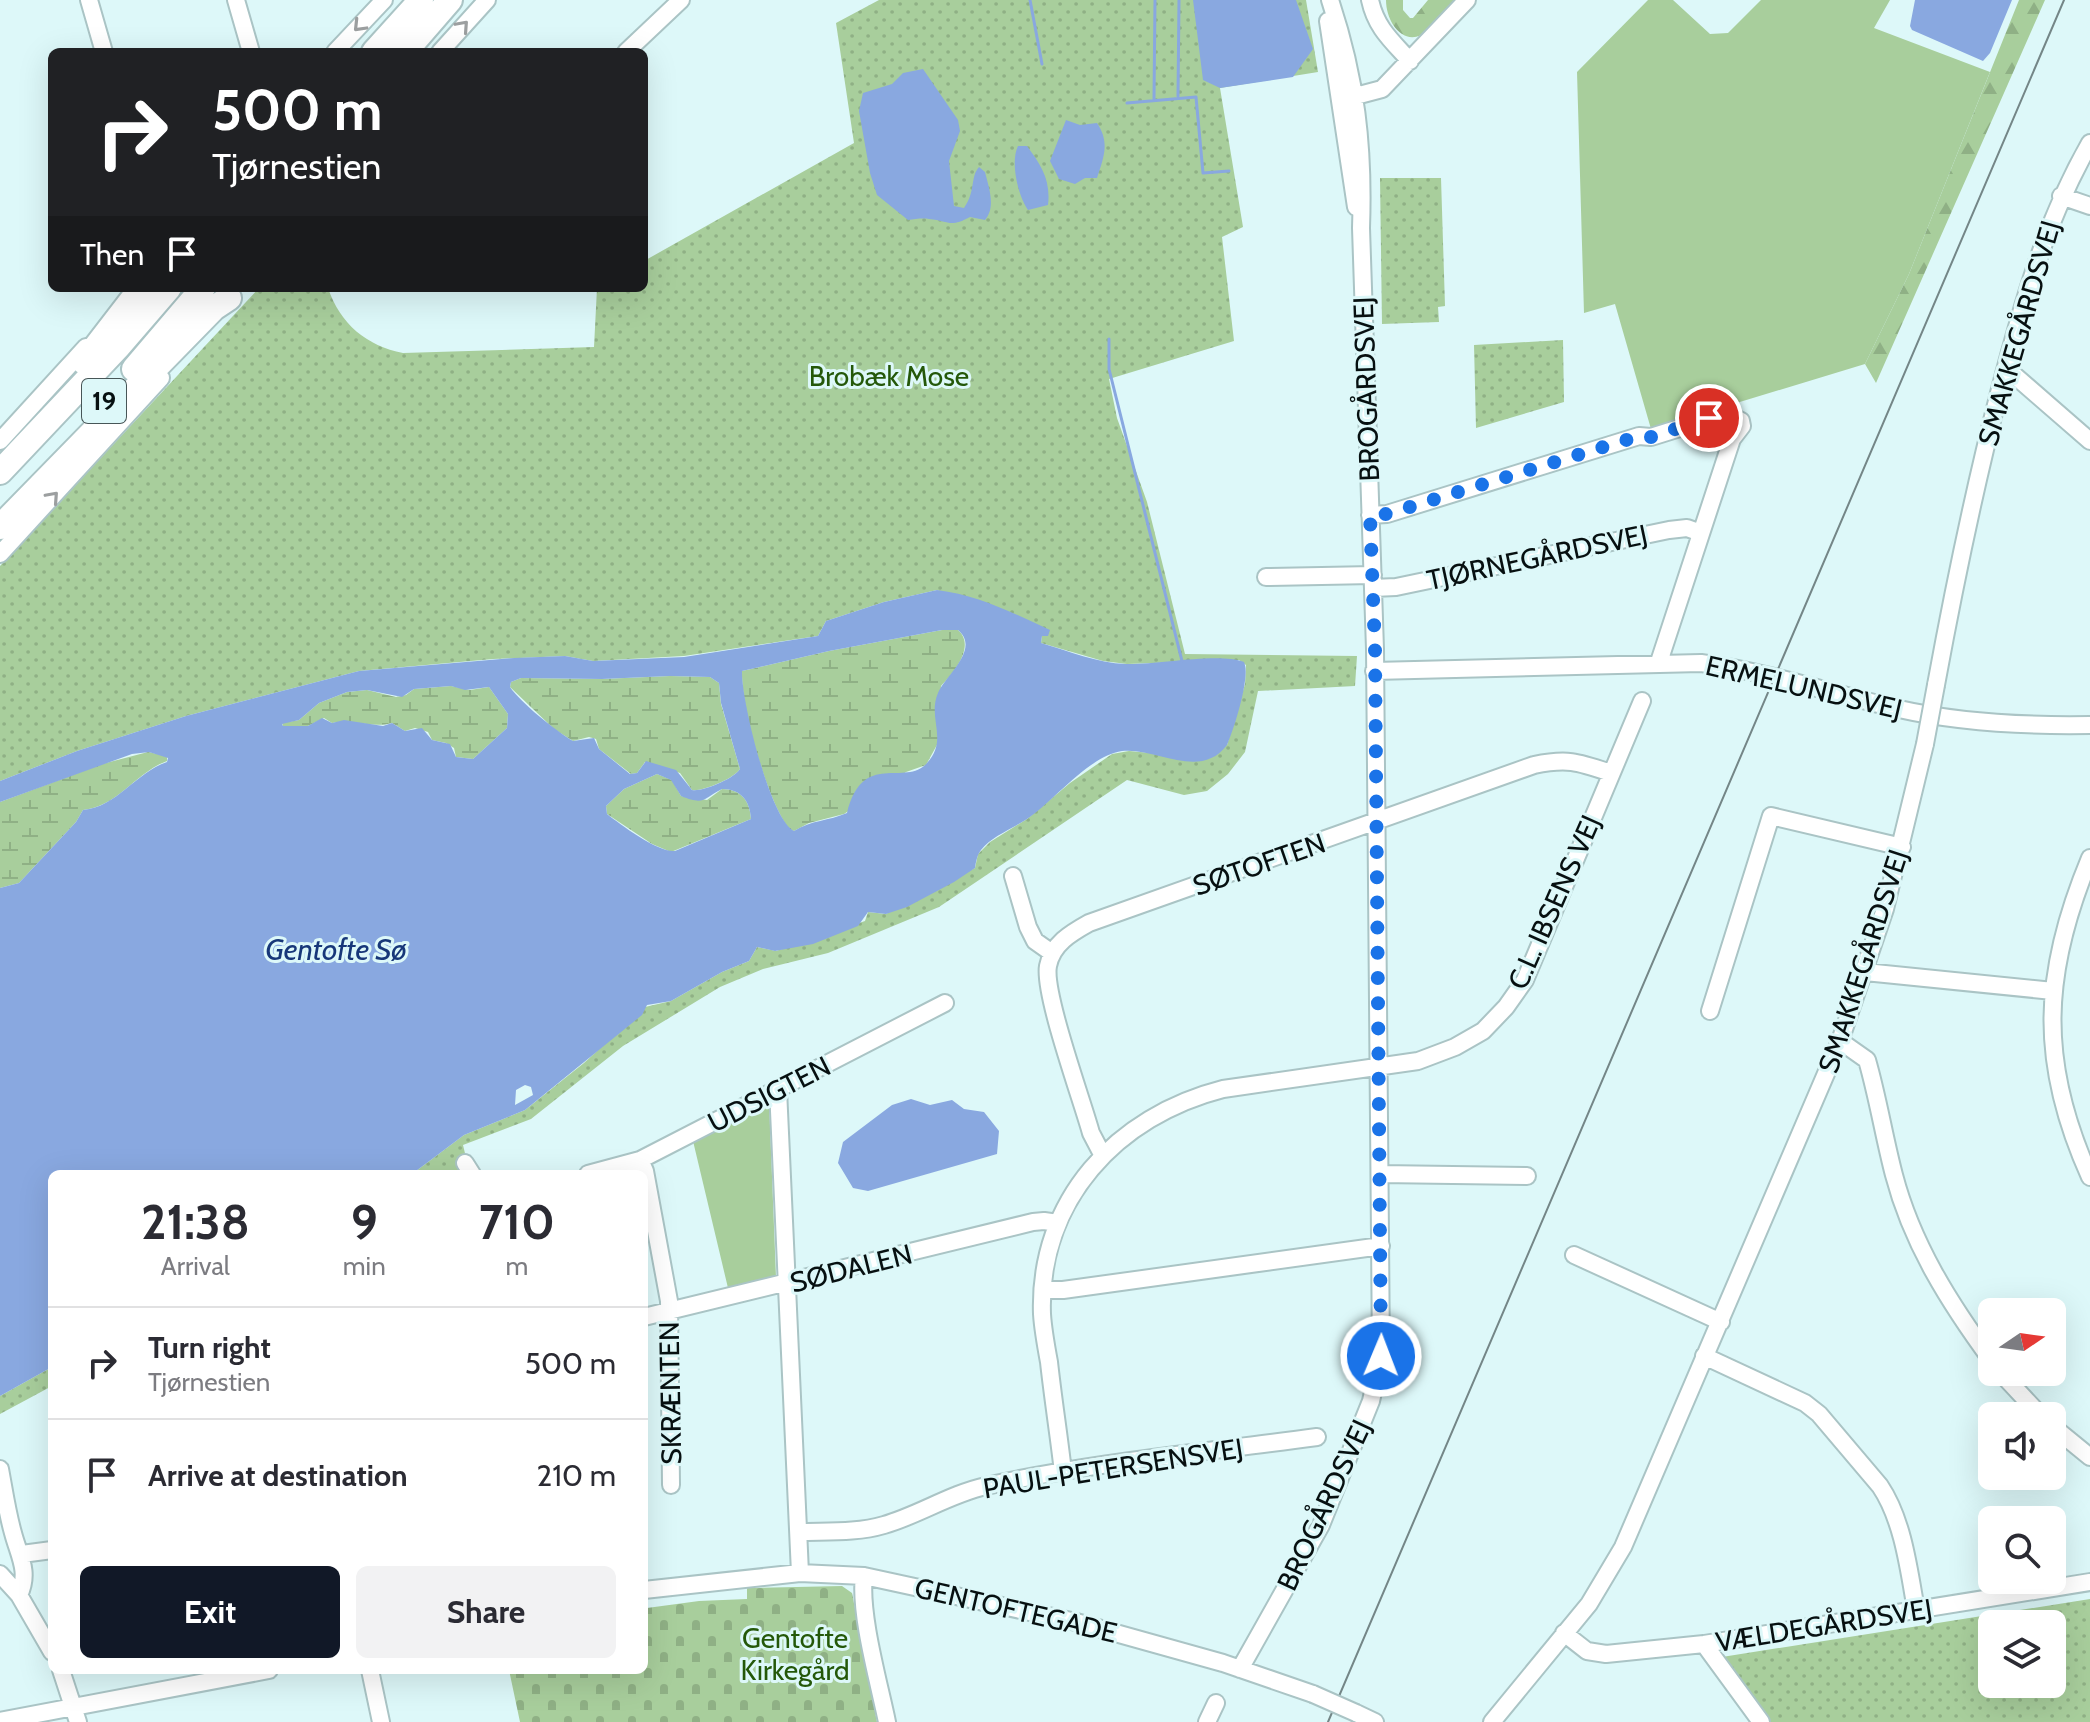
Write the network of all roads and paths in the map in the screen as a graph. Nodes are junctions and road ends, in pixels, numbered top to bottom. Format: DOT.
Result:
graph roads {
  1 [pos="89,0"];
  2 [pos="236,0"];
  3 [pos="384,0"];
  4 [pos="421,0"];
  5 [pos="450,0"];
  6 [pos="487,0"];
  7 [pos="681,0"];
  8 [pos="1322,0"];
  9 [pos="1330,0"];
  10 [pos="1370,0"];
  11 [pos="1467,0"];
  12 [pos="103,48"];
  13 [pos="250,48"];
  14 [pos="339,48"];
  15 [pos="378,48"];
  16 [pos="408,48"];
  17 [pos="444,48"];
  18 [pos="630,48"];
  19 [pos="1410,61"];
  20 [pos="1348,98"];
  21 [pos="2090,143"];
  22 [pos="2061,196"];
  23 [pos="2090,206"];
  24 [pos="135,292"];
  25 [pos="136,292"];
  26 [pos="166,292"];
  27 [pos="200,292"];
  28 [pos="233,293"];
  29 [pos="2006,368"];
  30 [pos="0,441"];
  31 [pos="2090,441"];
  32 [pos="0,458"];
  33 [pos="0,472"];
  34 [pos="0,510"];
  35 [pos="1370,515"];
  36 [pos="0,527"];
  37 [pos="1701,533"];
  38 [pos="0,554"];
  39 [pos="1266,577"];
  40 [pos="1373,582"];
  41 [pos="1659,662"];
  42 [pos="1374,671"];
  43 [pos="1642,701"];
  44 [pos="2090,725"];
  45 [pos="1611,773"];
  46 [pos="1375,823"];
  47 [pos="1902,847"];
  48 [pos="2090,858"];
  49 [pos="1013,876"];
  50 [pos="1052,953"];
  51 [pos="1865,972"];
  52 [pos="2053,991"];
  53 [pos="945,1003"];
  54 [pos="1710,1011"];
  55 [pos="1840,1041"];
  56 [pos="1378,1068"];
  57 [pos="778,1089"];
  58 [pos="1102,1154"];
  59 [pos="640,1160"];
  60 [pos="603,1170"];
  61 [pos="643,1170"];
  62 [pos="1380,1174"];
  63 [pos="1527,1176"];
  64 [pos="2090,1177"];
  65 [pos="648,1191"];
  66 [pos="1058,1223"];
  67 [pos="1381,1246"];
  68 [pos="1574,1255"];
  69 [pos="786,1284"];
  70 [pos="1044,1290"];
  71 [pos="669,1312"];
  72 [pos="648,1316"];
  73 [pos="1721,1322"];
  74 [pos="1978,1342"];
  75 [pos="1704,1356"];
  76 [pos="2013,1386"];
  77 [pos="2028,1402"];
  78 [pos="1317,1437"];
  79 [pos="2066,1437"];
  80 [pos="2090,1457"];
  81 [pos="0,1469"];
  82 [pos="1063,1472"];
  83 [pos="671,1485"];
  84 [pos="2,1489"];
  85 [pos="799,1532"];
  86 [pos="48,1551"];
  87 [pos="22,1554"];
  88 [pos="800,1573"];
  89 [pos="0,1574"];
  90 [pos="864,1576"];
  91 [pos="2090,1582"];
  92 [pos="648,1587"];
  93 [pos="19,1595"];
  94 [pos="1916,1610"];
  95 [pos="1564,1633"];
  96 [pos="1704,1644"];
  97 [pos="48,1645"];
  98 [pos="1240,1669"];
  99 [pos="62,1674"];
  100 [pos="247,1674"];
  101 [pos="371,1674"];
  102 [pos="1216,1703"];
  103 [pos="74,1705"];
  104 [pos="0,1721"];
  105 [pos="78,1722"];
  106 [pos="381,1722"];
  107 [pos="887,1722"];
  108 [pos="1207,1722"];
  109 [pos="1375,1722"];
  110 [pos="1492,1722"];
  111 [pos="1761,1722"];
  1 -- 12 [label="street"];
  2 -- 13 [label="street"];
  3 -- 14 [label="street, one-way"];
  4 -- 15 [label="highway"];
  5 -- 16 [label="highway"];
  17 -- 6 [label="street, one-way"];
  7 -- 18 [label="street"];
  8 -- 20 [label="street, BROGÅRDSVEJ"];
  9 -- 20 [label="street, BROGÅRDSVEJ"];
  10 -- 19 [label="street"];
  11 -- 19 [label="street"];
  19 -- 20 [label="street"];
  20 -- 35 [label="street, BROGÅRDSVEJ"];
  21 -- 22 [label="street, SMAKKEGÅRDSVEJ"];
  22 -- 23 [label="street"];
  22 -- 29 [label="street, SMAKKEGÅRDSVEJ"];
  24 -- 30 [label="street"];
  25 -- 32 [label="highway"];
  26 -- 33 [label="highway, 19"];
  27 -- 34 [label="highway, 19"];
  28 -- 36 [label="highway"];
  38 -- 28 [label="street, one-way"];
  29 -- 31 [label="street"];
  29 -- 47 [label="street, SMAKKEGÅRDSVEJ, bridge"];
  35 -- 37 [label="street"];
  35 -- 40 [label="street, BROGÅRDSVEJ"];
  37 -- 40 [label="street, TJØRNEGÅRDSVEJ"];
  37 -- 41 [label="street"];
  39 -- 40 [label="street, TJØRNEGÅRDSVEJ"];
  40 -- 42 [label="street, BROGÅRDSVEJ"];
  41 -- 42 [label="street, ERMELUNDSVEJ"];
  41 -- 44 [label="street, ERMELUNDSVEJ"];
  42 -- 46 [label="street, BROGÅRDSVEJ"];
  43 -- 45 [label="street, C.L. IBSENS VEJ"];
  45 -- 46 [label="street, SØTOFTEN"];
  45 -- 56 [label="street, C.L. IBSENS VEJ"];
  46 -- 50 [label="street, SØTOFTEN"];
  46 -- 56 [label="street, BROGÅRDSVEJ"];
  47 -- 51 [label="street, SMAKKEGÅRDSVEJ"];
  47 -- 54 [label="street"];
  48 -- 52 [label="street"];
  49 -- 50 [label="street"];
  50 -- 58 [label="street"];
  51 -- 52 [label="street"];
  51 -- 55 [label="street, SMAKKEGÅRDSVEJ"];
  52 -- 64 [label="street"];
  53 -- 57 [label="street, UDSIGTEN"];
  55 -- 73 [label="street, SMAKKEGÅRDSVEJ"];
  55 -- 74 [label="street"];
  56 -- 58 [label="street, C.L. IBSENS VEJ"];
  56 -- 62 [label="street, BROGÅRDSVEJ"];
  57 -- 59 [label="street, UDSIGTEN"];
  57 -- 69 [label="street"];
  58 -- 66 [label="street, C.L. IBSENS VEJ"];
  59 -- 60 [label="street, UDSIGTEN"];
  59 -- 61 [label="street, SKRÆNTEN"];
  62 -- 63 [label="street"];
  62 -- 67 [label="street, BROGÅRDSVEJ"];
  65 -- 71 [label="street, SKRÆNTEN"];
  66 -- 69 [label="street, SØDALEN"];
  66 -- 70 [label="street, C.L. IBSENS VEJ"];
  67 -- 70 [label="street"];
  67 -- 98 [label="street, BROGÅRDSVEJ"];
  68 -- 73 [label="street"];
  69 -- 71 [label="street, SØDALEN"];
  69 -- 85 [label="street"];
  70 -- 82 [label="street, C.L. IBSENS VEJ"];
  71 -- 72 [label="street, SØDALEN"];
  71 -- 83 [label="street, SKRÆNTEN"];
  73 -- 75 [label="street, SMAKKEGÅRDSVEJ"];
  75 -- 94 [label="street"];
  75 -- 95 [label="street, SMAKKEGÅRDSVEJ"];
  76 -- 77 [label="street"];
  78 -- 82 [label="street, PAUL-PETERSENSVEJ"];
  79 -- 80 [label="street"];
  81 -- 84 [label="street"];
  82 -- 85 [label="street, PAUL-PETERSENSVEJ"];
  84 -- 87 [label="street"];
  85 -- 88 [label="street"];
  86 -- 87 [label="street"];
  87 -- 93 [label="street"];
  88 -- 90 [label="street, GENTOFTEGADE"];
  88 -- 92 [label="street, GENTOFTEGADE"];
  89 -- 93 [label="street"];
  90 -- 98 [label="street, GENTOFTEGADE"];
  90 -- 107 [label="street"];
  91 -- 94 [label="street, VÆLDEGÅRDSVEJ"];
  93 -- 97 [label="street"];
  94 -- 96 [label="street, VÆLDEGÅRDSVEJ"];
  95 -- 96 [label="street, VÆLDEGÅRDSVEJ"];
  95 -- 110 [label="street, SMAKKEGÅRDSVEJ"];
  96 -- 111 [label="street"];
  98 -- 109 [label="street, GENTOFTEGADE, bridge"];
  99 -- 103 [label="street"];
  100 -- 103 [label="street"];
  101 -- 106 [label="street"];
  102 -- 108 [label="street"];
  103 -- 104 [label="street"];
  103 -- 105 [label="street"];
}
